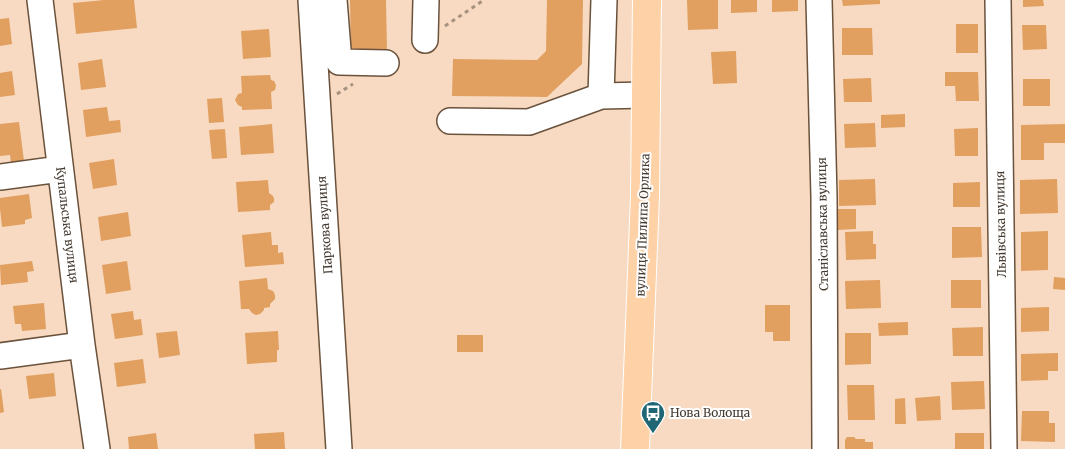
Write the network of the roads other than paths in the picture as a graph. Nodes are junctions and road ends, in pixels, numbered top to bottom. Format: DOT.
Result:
graph roads {
  1 [pos="40,0"];
  2 [pos="311,0"];
  3 [pos="334,0"];
  4 [pos="426,0"];
  5 [pos="604,0"];
  6 [pos="647,0"];
  7 [pos="819,0"];
  8 [pos="998,0"];
  9 [pos="425,40"];
  10 [pos="386,63"];
  11 [pos="646,95"];
  12 [pos="602,96"];
  13 [pos="450,122"];
  14 [pos="60,169"];
  15 [pos="0,177"];
  16 [pos="82,344"];
  17 [pos="0,356"];
  18 [pos="97,449"];
  19 [pos="338,449"];
  20 [pos="635,449"];
  21 [pos="825,449"];
  22 [pos="1004,449"];
  1 -- 14 [label="street, Купальська вулиця"];
  2 -- 19 [label="street, Паркова вулиця"];
  3 -- 10 [label="street"];
  4 -- 9 [label="street"];
  5 -- 12 [label="street"];
  6 -- 11 [label="main road, вулиця Пилипа Орлика"];
  7 -- 21 [label="street, Станіславська вулиця"];
  8 -- 22 [label="street, Львівська вулиця"];
  11 -- 12 [label="street"];
  11 -- 20 [label="main road, вулиця Пилипа Орлика"];
  12 -- 13 [label="street"];
  14 -- 15 [label="street"];
  14 -- 16 [label="street, Купальська вулиця"];
  16 -- 17 [label="street"];
  16 -- 18 [label="street, Купальська вулиця"];
}
